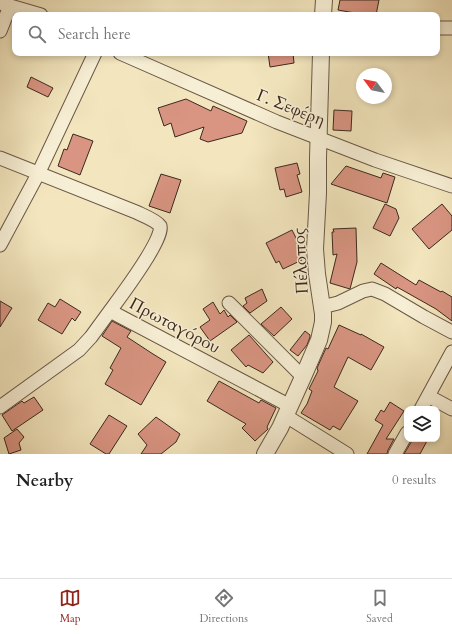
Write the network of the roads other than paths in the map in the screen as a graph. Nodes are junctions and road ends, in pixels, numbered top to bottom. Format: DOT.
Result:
graph roads {
  1 [pos="324,0"];
  2 [pos="5,5"];
  3 [pos="30,12"];
  4 [pos="323,12"];
  5 [pos="440,28"];
  6 [pos="452,28"];
  7 [pos="0,31"];
  8 [pos="94,56"];
  9 [pos="127,56"];
  10 [pos="321,56"];
  11 [pos="318,138"];
  12 [pos="0,158"];
  13 [pos="38,174"];
  14 [pos="452,186"];
  15 [pos="0,245"];
  16 [pos="229,303"];
  17 [pos="322,307"];
  18 [pos="110,311"];
  19 [pos="452,332"];
  20 [pos="452,352"];
  21 [pos="304,377"];
  22 [pos="428,396"];
  23 [pos="423,406"];
  24 [pos="0,407"];
  25 [pos="452,409"];
  26 [pos="288,411"];
  27 [pos="404,439"];
  28 [pos="265,454"];
  29 [pos="347,454"];
  30 [pos="395,454"];
  1 -- 4 [label="street"];
  2 -- 3 [label="street"];
  2 -- 7 [label="street"];
  5 -- 6 [label="street"];
  8 -- 13 [label="street"];
  9 -- 11 [label="street, Γ. Σεφέρη"];
  10 -- 11 [label="street, Πέλοπος"];
  11 -- 14 [label="street, Γ. Σεφέρη"];
  11 -- 17 [label="street, Πέλοπος"];
  12 -- 13 [label="street"];
  13 -- 15 [label="street"];
  13 -- 18 [label="street"];
  16 -- 21 [label="street"];
  17 -- 19 [label="street"];
  17 -- 21 [label="street, Πέλοπος"];
  18 -- 24 [label="street, Πρωταγόρου"];
  18 -- 26 [label="street, Πρωταγόρου"];
  20 -- 22 [label="street"];
  21 -- 26 [label="street, Πέλοπος"];
  22 -- 23 [label="street"];
  22 -- 25 [label="street"];
  26 -- 28 [label="street, Πέλοπος"];
  26 -- 29 [label="street, Πρωταγόρου"];
  27 -- 30 [label="street"];
}
